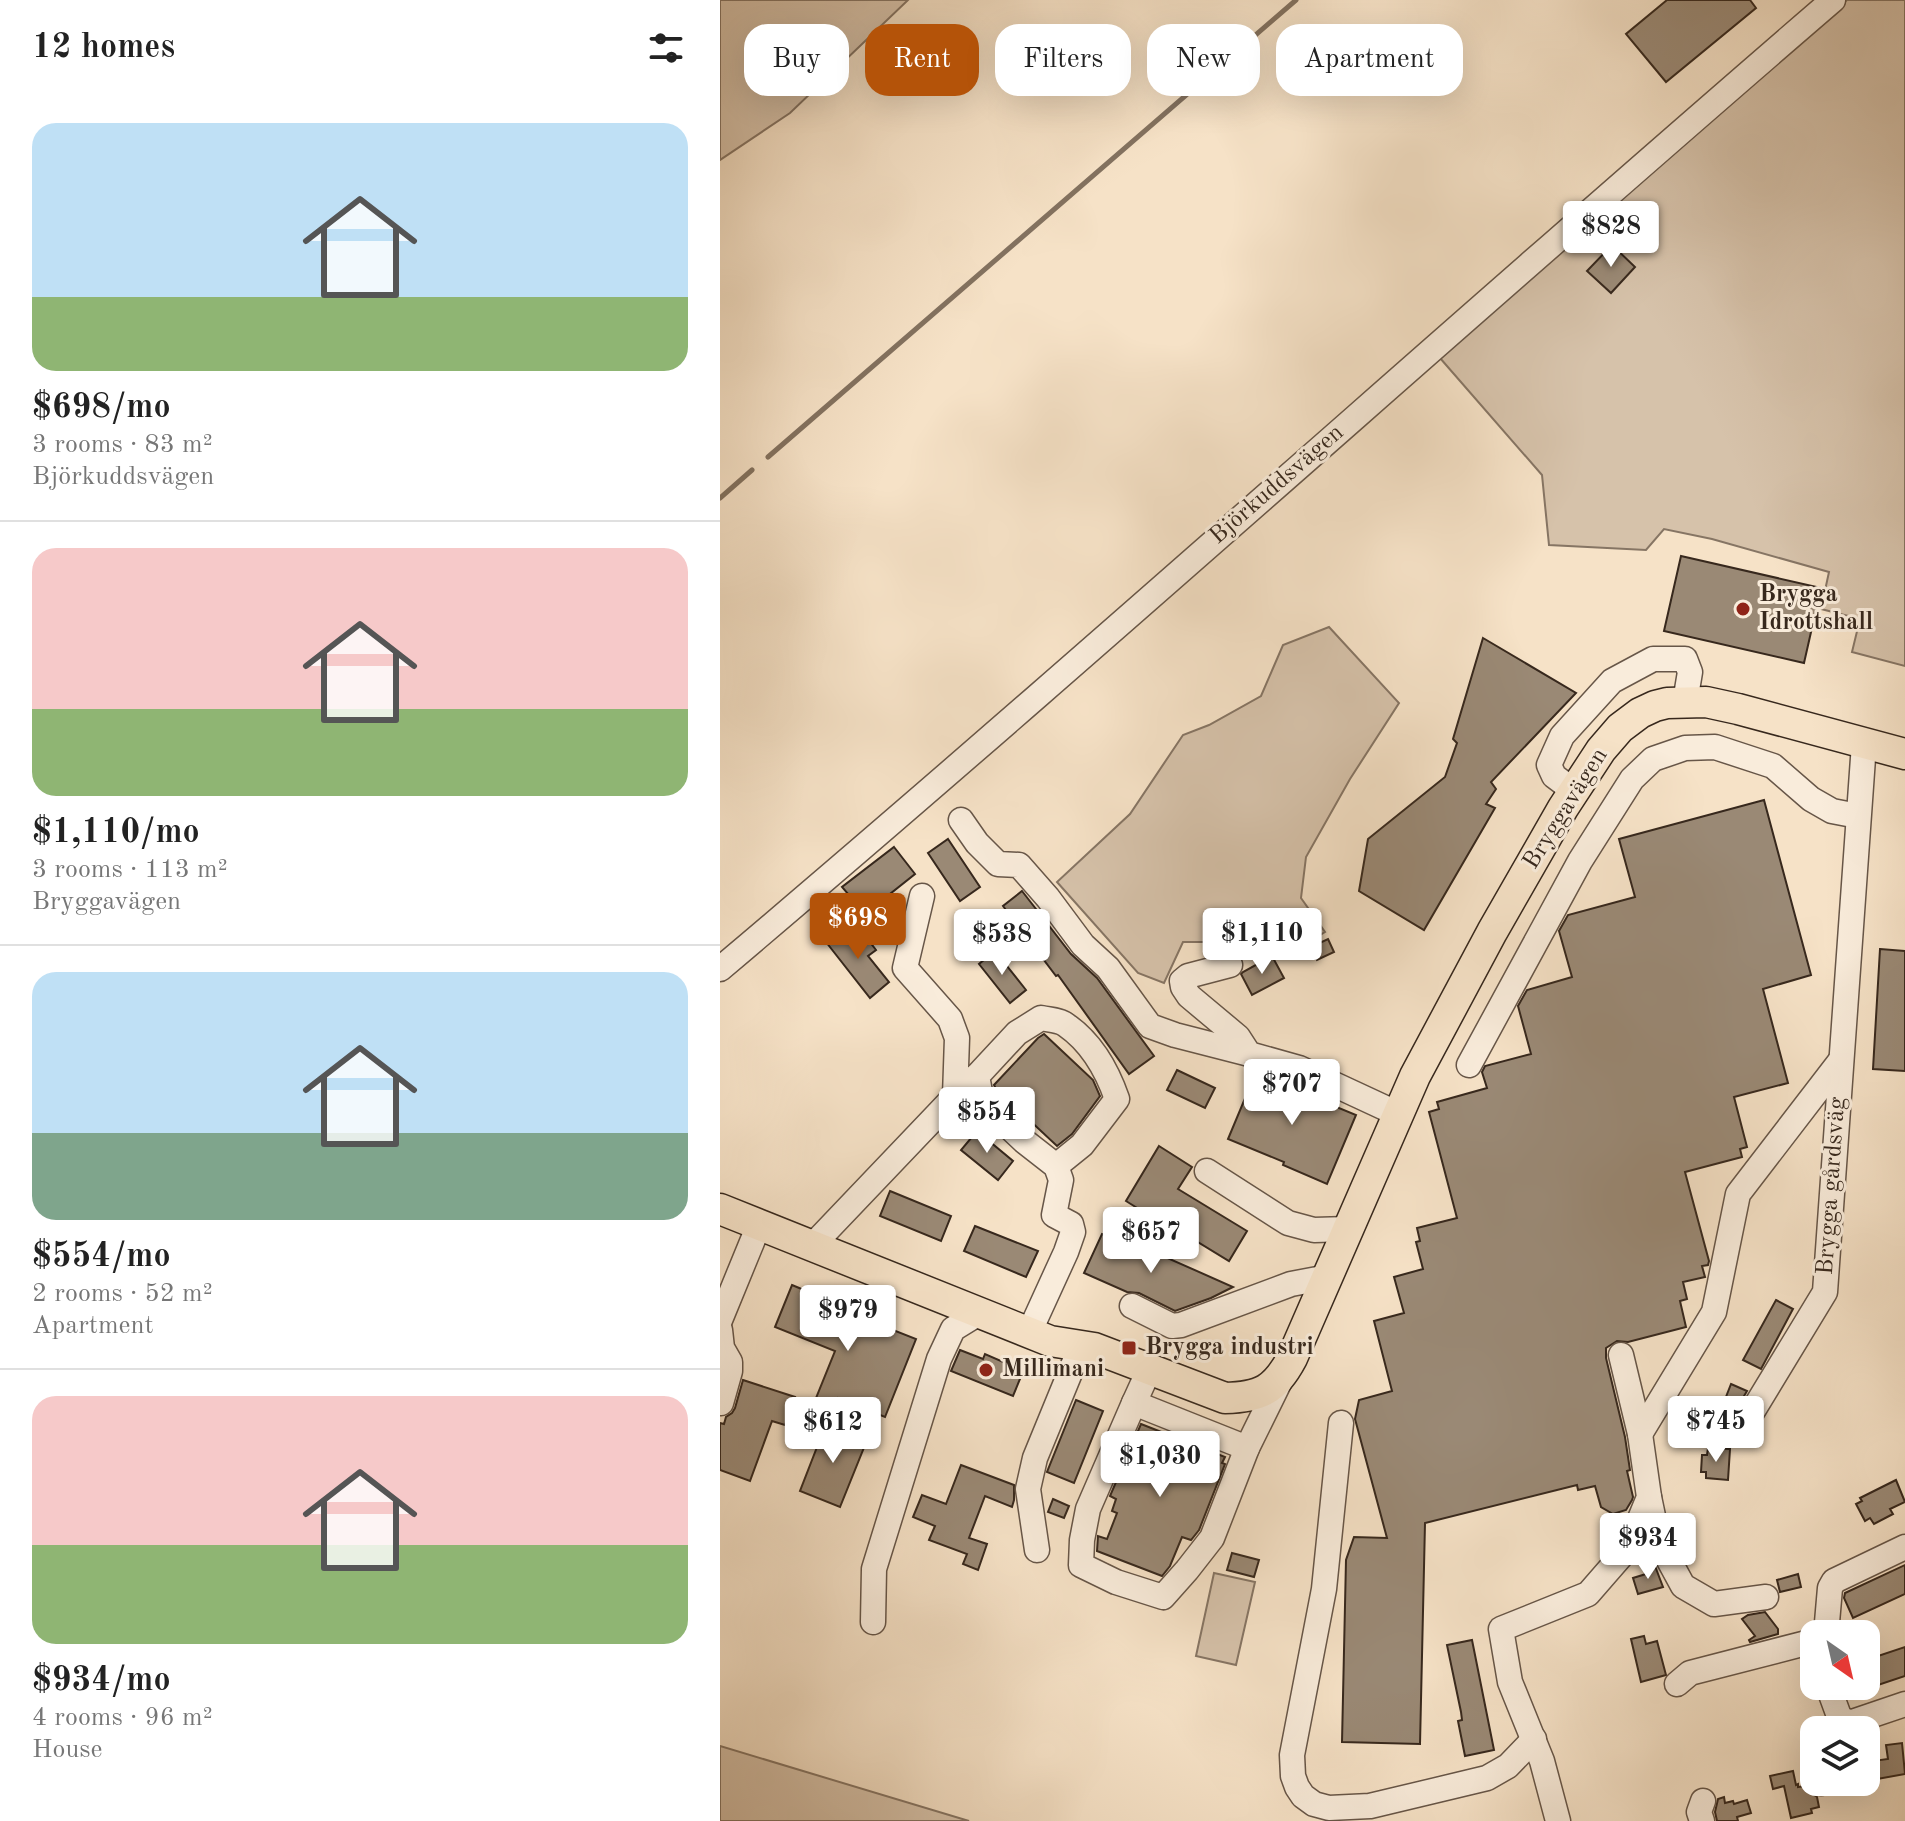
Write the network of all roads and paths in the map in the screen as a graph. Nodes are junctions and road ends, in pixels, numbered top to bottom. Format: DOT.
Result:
graph roads {
  1 [pos="1833,0"];
  2 [pos="1685,702"];
  3 [pos="1864,744"];
  4 [pos="1905,754"];
  5 [pos="1574,791"];
  6 [pos="1858,816"];
  7 [pos="961,820"];
  8 [pos="922,896"];
  9 [pos="1230,965"];
  10 [pos="720,969"];
  11 [pos="1249,1054"];
  12 [pos="1841,1060"];
  13 [pos="1469,1065"];
  14 [pos="977,1076"];
  15 [pos="955,1096"];
  16 [pos="1398,1114"];
  17 [pos="1056,1166"];
  18 [pos="1207,1171"];
  19 [pos="720,1209"];
  20 [pos="759,1225"];
  21 [pos="1348,1229"];
  22 [pos="812,1246"];
  23 [pos="1328,1277"];
  24 [pos="1132,1306"];
  25 [pos="979,1313"];
  26 [pos="720,1320"];
  27 [pos="720,1330"];
  28 [pos="1029,1333"];
  29 [pos="1081,1346"];
  30 [pos="1621,1355"];
  31 [pos="1149,1370"];
  32 [pos="1282,1377"];
  33 [pos="721,1403"];
  34 [pos="1134,1403"];
  35 [pos="1341,1423"];
  36 [pos="1740,1432"];
  37 [pos="1640,1434"];
  38 [pos="1247,1448"];
  39 [pos="1649,1497"];
  40 [pos="1905,1547"];
  41 [pos="1037,1550"];
  42 [pos="1766,1597"];
  43 [pos="1827,1620"];
  44 [pos="873,1622"];
  45 [pos="1800,1645"];
  46 [pos="1677,1684"];
  47 [pos="1905,1704"];
  48 [pos="1870,1716"];
  49 [pos="1534,1739"];
  50 [pos="1558,1821"];
  1 -- 10 [label="street, Björkuddsvägen"];
  2 -- 3 [label="main road, Bryggavägen"];
  2 -- 5 [label="main road, Bryggavägen"];
  2 -- 5 [label="street"];
  3 -- 4 [label="main road, Bryggavägen"];
  3 -- 6 [label="street, Brygga gårdsväg"];
  5 -- 16 [label="main road, Bryggavägen"];
  6 -- 12 [label="street, Brygga gårdsväg"];
  6 -- 13 [label="street"];
  7 -- 11 [label="street"];
  8 -- 15 [label="street"];
  9 -- 11 [label="street"];
  11 -- 16 [label="street"];
  12 -- 36 [label="street, Brygga gårdsväg"];
  12 -- 37 [label="street, Brygga gårdsväg"];
  14 -- 15 [label="street"];
  14 -- 17 [label="street"];
  14 -- 17 [label="street"];
  15 -- 22 [label="street"];
  16 -- 21 [label="main road, Bryggavägen"];
  17 -- 28 [label="street"];
  18 -- 21 [label="street"];
  19 -- 20 [label="main road"];
  20 -- 22 [label="main road"];
  20 -- 26 [label="street"];
  21 -- 23 [label="main road, Bryggavägen"];
  22 -- 25 [label="main road"];
  23 -- 24 [label="street"];
  23 -- 32 [label="main road, Bryggavägen"];
  25 -- 28 [label="main road"];
  25 -- 44 [label="street"];
  27 -- 33 [label="street"];
  28 -- 29 [label="main road"];
  29 -- 31 [label="main road"];
  29 -- 41 [label="street"];
  30 -- 37 [label="street"];
  31 -- 32 [label="main road"];
  31 -- 34 [label="street, Bryggavägen"];
  32 -- 38 [label="street, Bryggavägen"];
  34 -- 38 [label="street"];
  34 -- 38 [label="street, Bryggavägen"];
  35 -- 49 [label="street"];
  37 -- 39 [label="street"];
  39 -- 42 [label="street"];
  39 -- 49 [label="street"];
  40 -- 43 [label="street"];
  45 -- 46 [label="street"];
  47 -- 48 [label="street"];
  49 -- 50 [label="street"];
}
